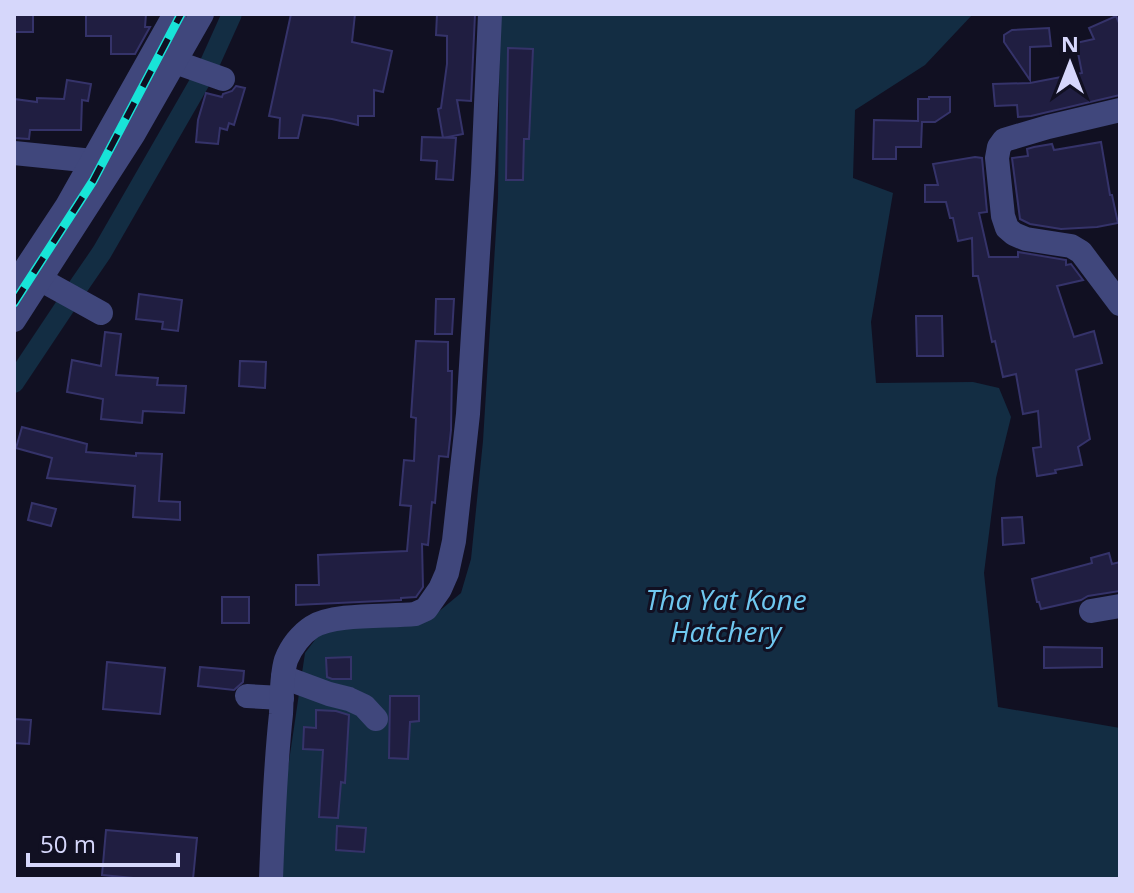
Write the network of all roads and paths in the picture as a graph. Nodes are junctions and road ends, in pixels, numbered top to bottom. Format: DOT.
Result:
graph roads {
  1 [pos="175,14"];
  2 [pos="202,14"];
  3 [pos="490,14"];
  4 [pos="175,62"];
  5 [pos="223,79"];
  6 [pos="1120,110"];
  7 [pos="14,153"];
  8 [pos="93,161"];
  9 [pos="27,279"];
  10 [pos="1120,304"];
  11 [pos="101,313"];
  12 [pos="14,320"];
  13 [pos="1120,606"];
  14 [pos="1091,611"];
  15 [pos="282,687"];
  16 [pos="247,696"];
  17 [pos="376,719"];
  18 [pos="271,879"];
  1 -- 8 [label="street"];
  2 -- 4 [label="street"];
  3 -- 15 [label="street"];
  4 -- 5 [label="street"];
  4 -- 9 [label="street"];
  6 -- 10 [label="street"];
  7 -- 8 [label="street"];
  8 -- 9 [label="street"];
  9 -- 11 [label="street"];
  9 -- 12 [label="street"];
  13 -- 14 [label="street"];
  15 -- 16 [label="street"];
  15 -- 17 [label="street"];
  15 -- 18 [label="street"];
}
